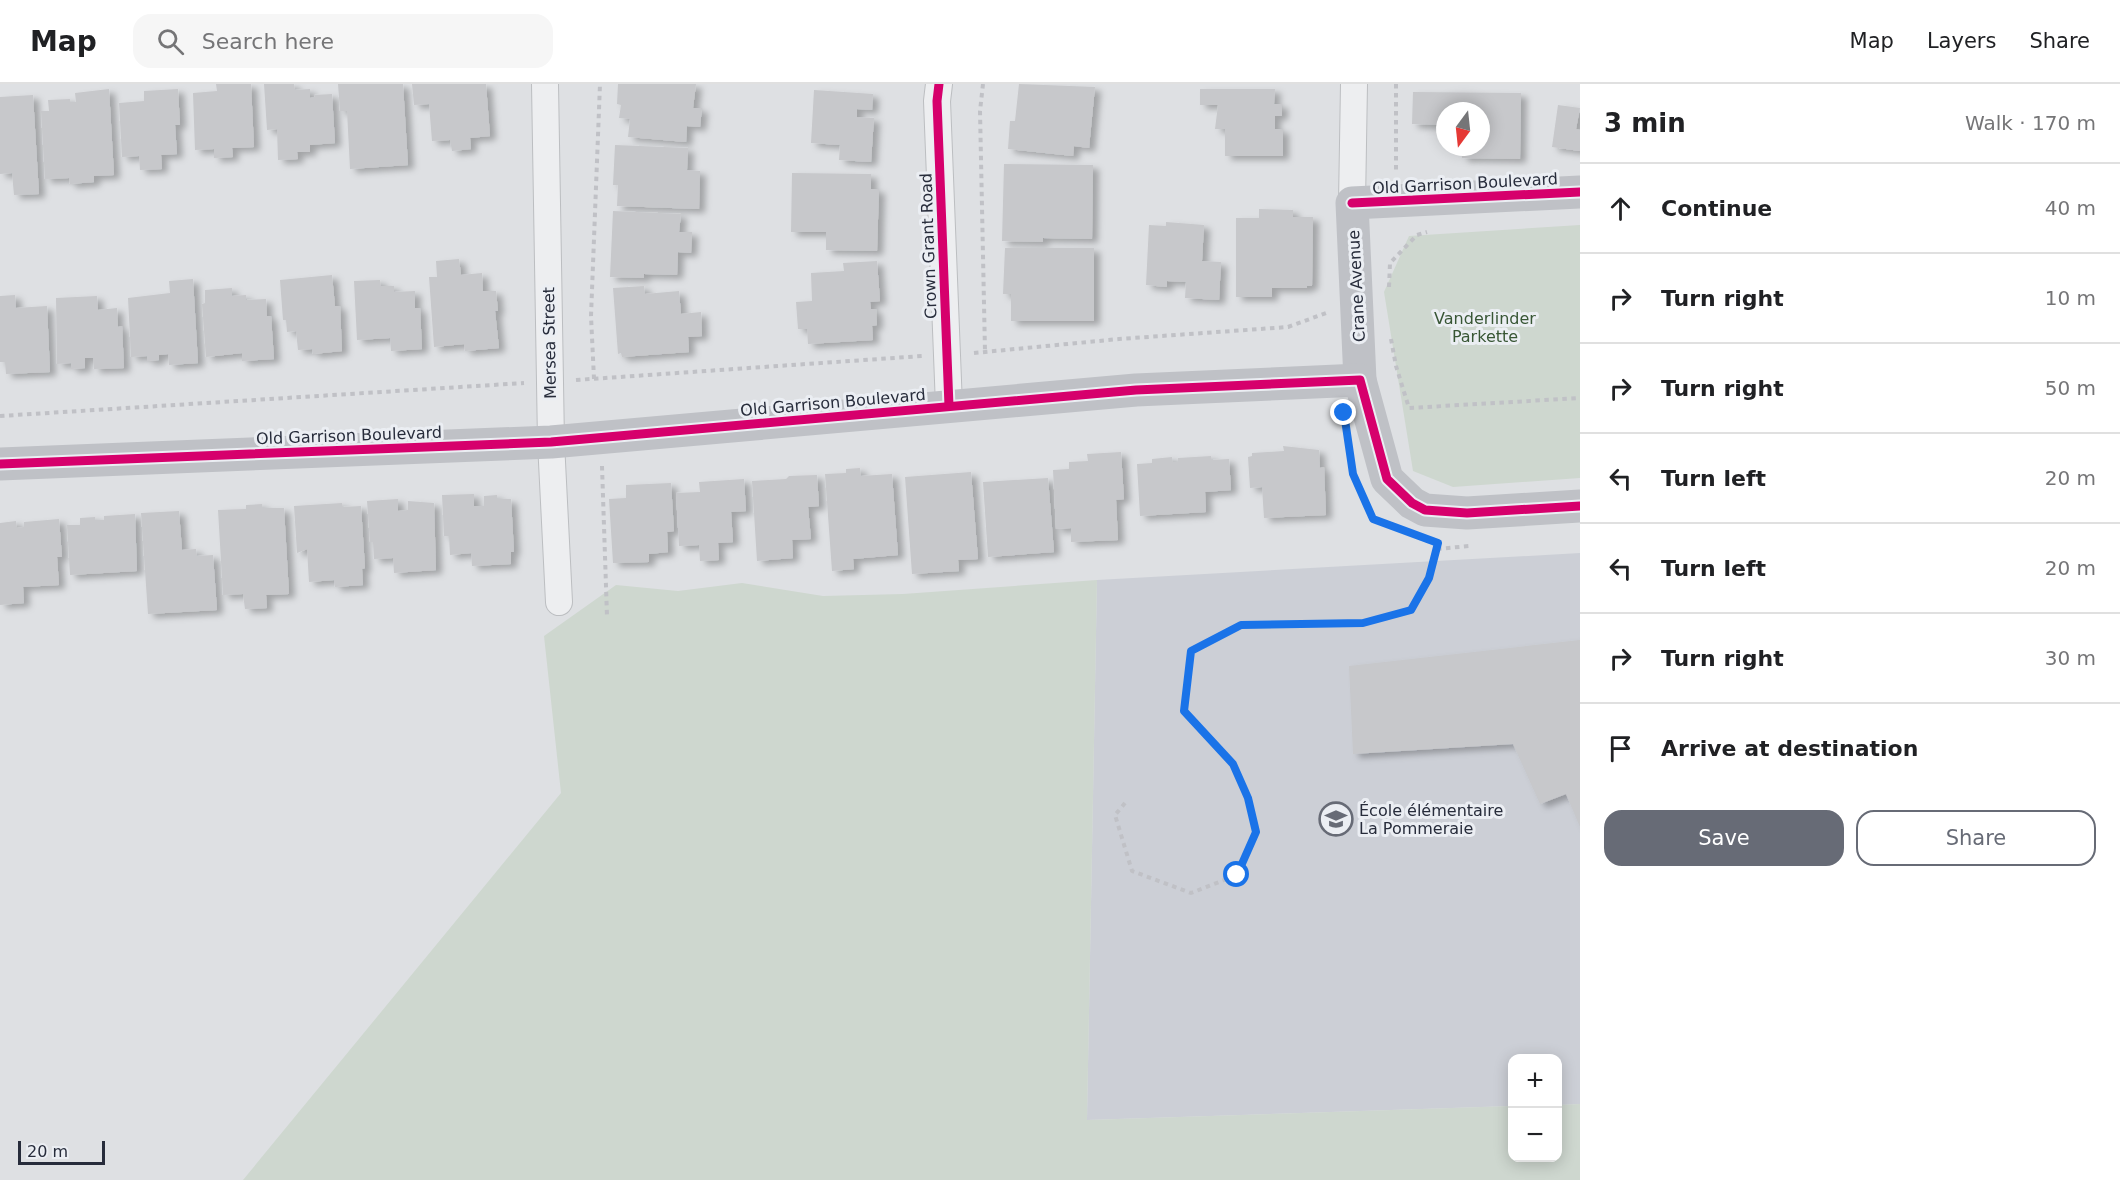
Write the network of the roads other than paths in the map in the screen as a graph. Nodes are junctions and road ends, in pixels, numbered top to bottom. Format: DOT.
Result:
graph roads {
  1 [pos="545,84"];
  2 [pos="939,84"];
  3 [pos="1354,84"];
  4 [pos="1580,192"];
  5 [pos="1352,203"];
  6 [pos="1360,380"];
  7 [pos="950,406"];
  8 [pos="551,442"];
  9 [pos="0,464"];
  10 [pos="1580,506"];
  11 [pos="559,602"];
  1 -- 8 [label="street, Mersea Street"];
  2 -- 7 [label="street, Crown Grant Road"];
  3 -- 5 [label="street, Crane Avenue"];
  4 -- 5 [label="street, Old Garrison Boulevard"];
  5 -- 6 [label="street, Crane Avenue"];
  6 -- 7 [label="street, Old Garrison Boulevard"];
  6 -- 10 [label="street"];
  7 -- 8 [label="street, Old Garrison Boulevard"];
  8 -- 9 [label="street, Old Garrison Boulevard"];
  8 -- 11 [label="street, Mersea Street"];
}
